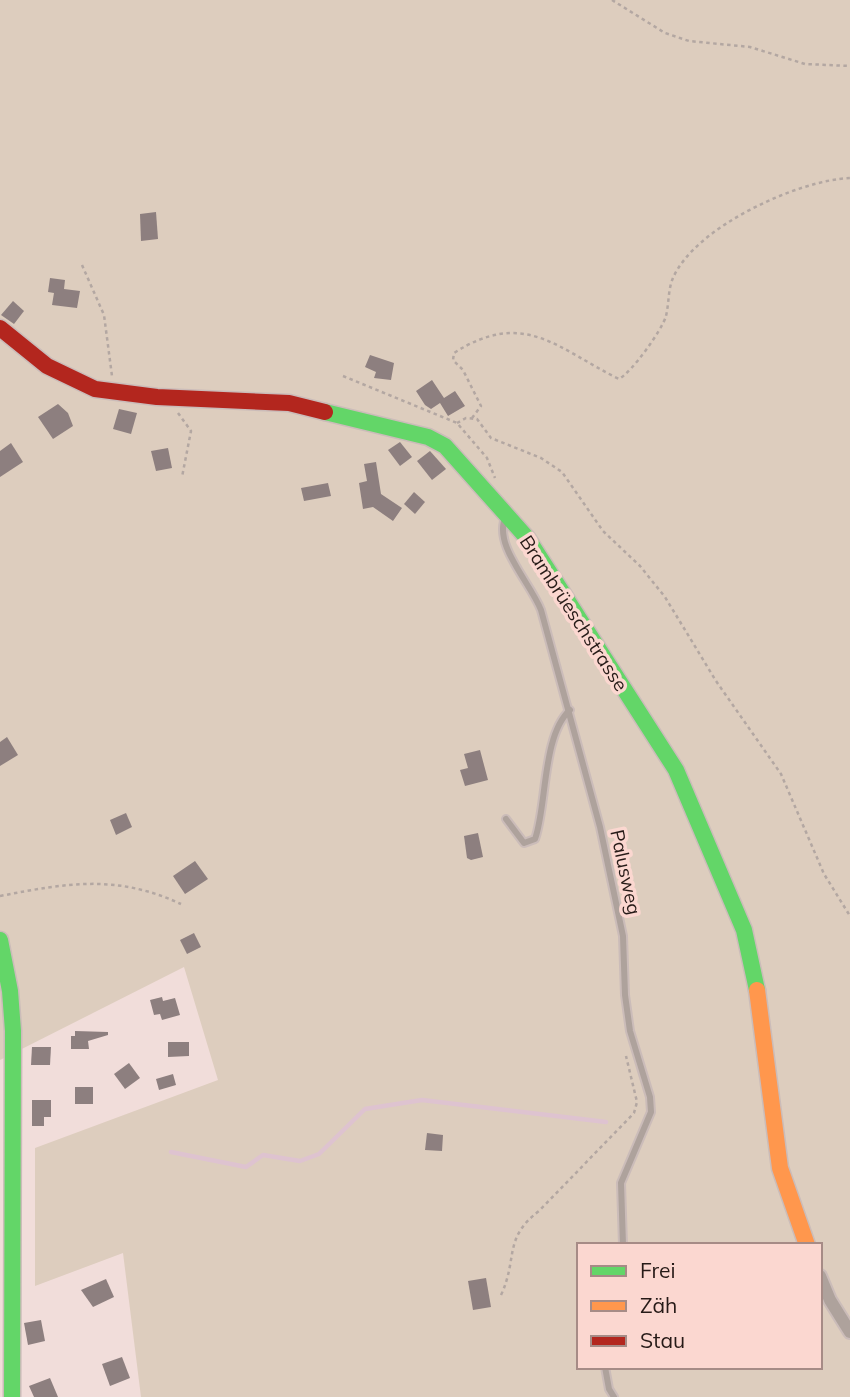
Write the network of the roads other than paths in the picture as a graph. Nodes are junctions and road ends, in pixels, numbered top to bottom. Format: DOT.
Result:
graph roads {
  1 [pos="0,328"];
  2 [pos="507,515"];
  3 [pos="570,710"];
  4 [pos="506,819"];
  5 [pos="0,940"];
  6 [pos="623,1243"];
  7 [pos="806,1243"];
  8 [pos="822,1281"];
  9 [pos="850,1332"];
  10 [pos="605,1369"];
  11 [pos="12,1397"];
  12 [pos="614,1397"];
  1 -- 2 [label="street, Brambrüeschstrasse"];
  2 -- 3 [label="lane, Palusweg"];
  2 -- 7 [label="street, Brambrüeschstrasse"];
  3 -- 4 [label="lane"];
  3 -- 6 [label="lane, Palusweg"];
  5 -- 11 [label="street"];
  8 -- 9 [label="street"];
  10 -- 12 [label="lane"];
}
